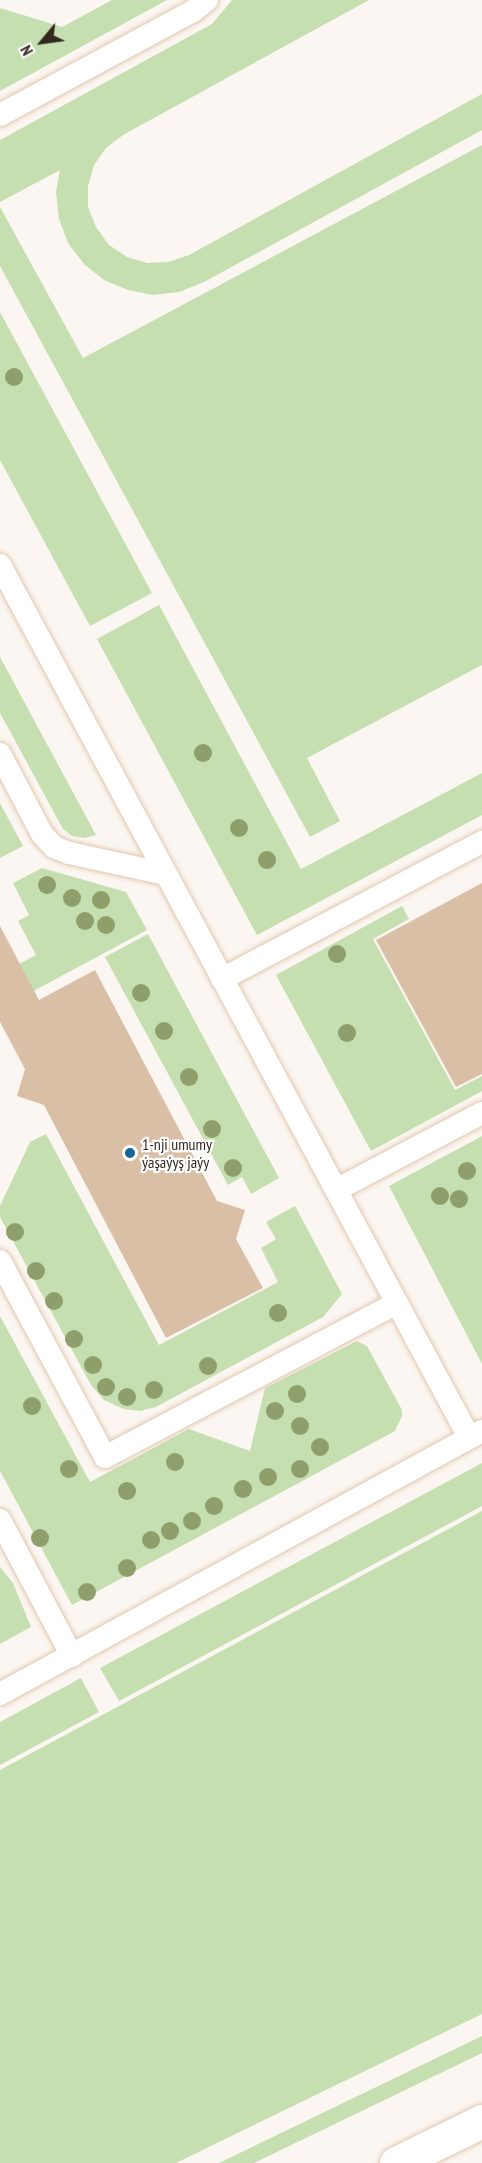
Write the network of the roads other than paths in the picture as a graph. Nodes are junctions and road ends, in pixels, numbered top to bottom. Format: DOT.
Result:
graph roads {
  1 [pos="207,0"];
  2 [pos="0,115"];
  3 [pos="0,565"];
  4 [pos="0,754"];
  5 [pos="482,842"];
  6 [pos="166,874"];
  7 [pos="222,979"];
  8 [pos="482,1113"];
  9 [pos="336,1190"];
  10 [pos="0,1262"];
  11 [pos="397,1303"];
  12 [pos="475,1434"];
  13 [pos="0,1520"];
  14 [pos="72,1656"];
  15 [pos="0,1695"];
  16 [pos="482,2121"];
  17 [pos="396,2163"];
  1 -- 2 [label="lane"];
  3 -- 6 [label="lane"];
  4 -- 6 [label="lane"];
  5 -- 7 [label="lane"];
  6 -- 7 [label="lane"];
  7 -- 9 [label="lane"];
  8 -- 9 [label="lane"];
  9 -- 11 [label="lane"];
  10 -- 11 [label="lane"];
  11 -- 12 [label="lane"];
  12 -- 14 [label="lane"];
  13 -- 14 [label="lane"];
  14 -- 15 [label="lane"];
  16 -- 17 [label="main road"];
}
